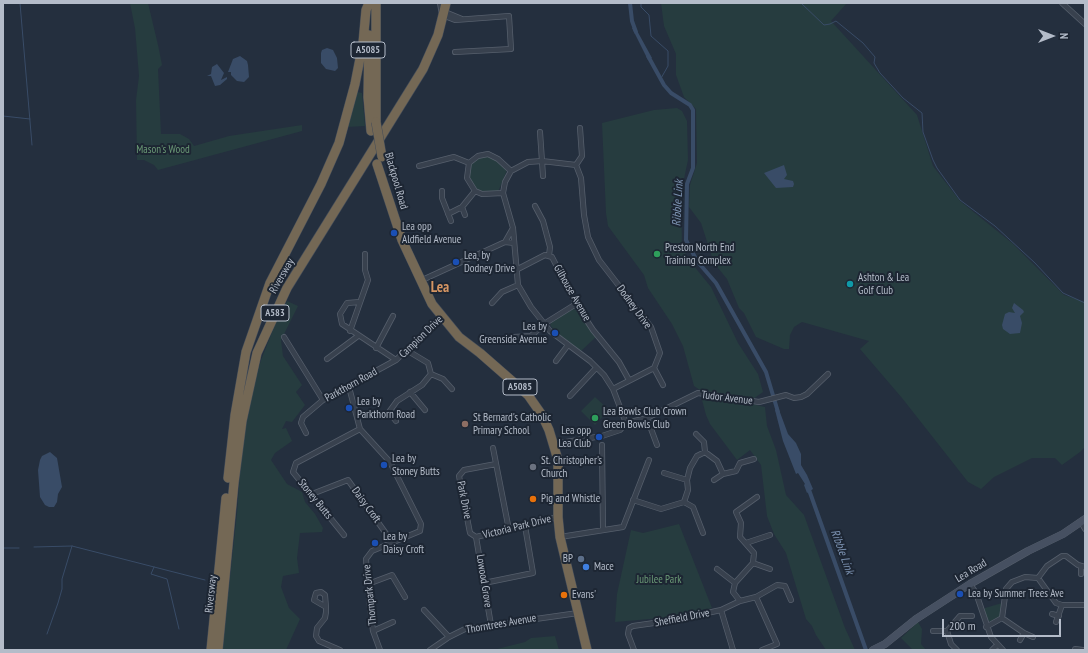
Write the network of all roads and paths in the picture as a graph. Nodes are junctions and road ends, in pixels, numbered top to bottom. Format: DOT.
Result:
graph roads {
  1 [pos="369,3"];
  2 [pos="376,3"];
  3 [pos="440,3"];
  4 [pos="1062,3"];
  5 [pos="445,10"];
  6 [pos="1085,24"];
  7 [pos="455,52"];
  8 [pos="580,128"];
  9 [pos="540,132"];
  10 [pos="380,161"];
  11 [pos="542,161"];
  12 [pos="469,163"];
  13 [pos="576,165"];
  14 [pos="419,166"];
  15 [pos="511,171"];
  16 [pos="543,176"];
  17 [pos="442,191"];
  18 [pos="475,191"];
  19 [pos="503,193"];
  20 [pos="535,206"];
  21 [pos="462,207"];
  22 [pos="448,214"];
  23 [pos="465,215"];
  24 [pos="451,221"];
  25 [pos="513,228"];
  26 [pos="505,242"];
  27 [pos="514,243"];
  28 [pos="365,254"];
  29 [pos="549,256"];
  30 [pos="516,270"];
  31 [pos="422,280"];
  32 [pos="518,285"];
  33 [pos="360,302"];
  34 [pos="492,303"];
  35 [pos="576,304"];
  36 [pos="443,315"];
  37 [pos="393,316"];
  38 [pos="544,324"];
  39 [pos="350,330"];
  40 [pos="358,336"];
  41 [pos="514,336"];
  42 [pos="284,337"];
  43 [pos="568,345"];
  44 [pos="376,348"];
  45 [pos="408,350"];
  46 [pos="327,359"];
  47 [pos="396,360"];
  48 [pos="556,361"];
  49 [pos="596,368"];
  50 [pos="654,368"];
  51 [pos="431,374"];
  52 [pos="828,374"];
  53 [pos="629,380"];
  54 [pos="663,385"];
  55 [pos="350,387"];
  56 [pos="452,389"];
  57 [pos="613,389"];
  58 [pos="410,392"];
  59 [pos="570,396"];
  60 [pos="323,400"];
  61 [pos="425,410"];
  62 [pos="647,418"];
  63 [pos="396,421"];
  64 [pos="626,423"];
  65 [pos="360,429"];
  66 [pos="306,433"];
  67 [pos="696,434"];
  68 [pos="554,444"];
  69 [pos="602,445"];
  70 [pos="657,445"];
  71 [pos="493,448"];
  72 [pos="705,452"];
  73 [pos="754,459"];
  74 [pos="649,460"];
  75 [pos="496,464"];
  76 [pos="664,473"];
  77 [pos="723,474"];
  78 [pos="687,480"];
  79 [pos="714,480"];
  80 [pos="312,494"];
  81 [pos="757,497"];
  82 [pos="633,500"];
  83 [pos="684,502"];
  84 [pos="558,517"];
  85 [pos="1084,523"];
  86 [pos="525,526"];
  87 [pos="603,529"];
  88 [pos="508,530"];
  89 [pos="703,533"];
  90 [pos="344,534"];
  91 [pos="770,535"];
  92 [pos="476,537"];
  93 [pos="560,537"];
  94 [pos="392,542"];
  95 [pos="746,543"];
  96 [pos="753,563"];
  97 [pos="1083,567"];
  98 [pos="717,569"];
  99 [pos="770,570"];
  100 [pos="1081,574"];
  101 [pos="1038,578"];
  102 [pos="484,583"];
  103 [pos="735,583"];
  104 [pos="368,584"];
  105 [pos="970,584"];
  106 [pos="405,597"];
  107 [pos="756,597"];
  108 [pos="791,600"];
  109 [pos="740,601"];
  110 [pos="1062,605"];
  111 [pos="1085,605"];
  112 [pos="326,607"];
  113 [pos="424,610"];
  114 [pos="721,610"];
  115 [pos="578,613"];
  116 [pos="1052,614"];
  117 [pos="972,616"];
  118 [pos="1059,616"];
  119 [pos="1002,618"];
  120 [pos="393,622"];
  121 [pos="1056,622"];
  122 [pos="491,625"];
  123 [pos="986,627"];
  124 [pos="373,631"];
  125 [pos="933,631"];
  126 [pos="947,631"];
  127 [pos="1024,633"];
  128 [pos="449,637"];
  129 [pos="1033,637"];
  130 [pos="1020,640"];
  131 [pos="997,645"];
  132 [pos="1075,649"];
  133 [pos="211,650"];
  134 [pos="218,650"];
  135 [pos="340,650"];
  136 [pos="380,650"];
  137 [pos="430,650"];
  138 [pos="587,650"];
  139 [pos="634,650"];
  140 [pos="733,650"];
  141 [pos="762,650"];
  142 [pos="873,650"];
  143 [pos="957,650"];
  144 [pos="992,650"];
  145 [pos="1004,650"];
  146 [pos="1083,650"];
  1 -- 10 [label="highway, Blackpool Road / A5085"];
  1 -- 133 [label="highway, Riversway / A583"];
  2 -- 10 [label="highway, Blackpool Road / A5085, bridge"];
  3 -- 5 [label="street"];
  4 -- 6 [label="street"];
  5 -- 7 [label="street"];
  5 -- 134 [label="highway, Riversway / A583"];
  8 -- 13 [label="street"];
  9 -- 11 [label="street"];
  10 -- 31 [label="highway, Blackpool Road / A5085"];
  11 -- 13 [label="street"];
  11 -- 15 [label="street"];
  11 -- 16 [label="street"];
  12 -- 14 [label="street"];
  12 -- 15 [label="street"];
  12 -- 18 [label="street"];
  13 -- 50 [label="street, Dodney Drive"];
  15 -- 19 [label="street"];
  17 -- 22 [label="street"];
  18 -- 19 [label="street"];
  18 -- 21 [label="street"];
  19 -- 25 [label="street"];
  20 -- 29 [label="street"];
  21 -- 22 [label="street"];
  21 -- 23 [label="street"];
  22 -- 24 [label="street"];
  25 -- 26 [label="street"];
  25 -- 27 [label="street"];
  26 -- 27 [label="street"];
  26 -- 31 [label="street"];
  27 -- 30 [label="street"];
  28 -- 33 [label="street"];
  29 -- 30 [label="street, Gilhouse Avenue"];
  29 -- 35 [label="street, Gilhouse Avenue"];
  30 -- 32 [label="street"];
  31 -- 36 [label="highway, Blackpool Road / A5085"];
  32 -- 34 [label="street"];
  32 -- 38 [label="street"];
  33 -- 39 [label="street"];
  33 -- 39 [label="street"];
  35 -- 38 [label="street"];
  35 -- 53 [label="street, Gilhouse Avenue"];
  36 -- 45 [label="street, Campion Drive"];
  36 -- 68 [label="highway, Blackpool Road / A5085"];
  37 -- 44 [label="street"];
  38 -- 41 [label="street"];
  38 -- 43 [label="street"];
  39 -- 40 [label="street"];
  40 -- 44 [label="street"];
  40 -- 46 [label="street"];
  42 -- 60 [label="street"];
  43 -- 48 [label="street"];
  43 -- 49 [label="street"];
  44 -- 47 [label="street"];
  45 -- 47 [label="street, Campion Drive"];
  45 -- 51 [label="street"];
  47 -- 55 [label="street, Parkthorn Road"];
  49 -- 57 [label="street"];
  49 -- 59 [label="street"];
  50 -- 53 [label="street"];
  50 -- 54 [label="street"];
  51 -- 56 [label="street"];
  51 -- 58 [label="street"];
  52 -- 62 [label="street, Tudor Avenue"];
  53 -- 57 [label="street"];
  55 -- 60 [label="street, Parkthorn Road"];
  55 -- 65 [label="street"];
  57 -- 64 [label="street"];
  58 -- 61 [label="street"];
  58 -- 63 [label="street"];
  60 -- 66 [label="street, Parkthorn Road"];
  62 -- 64 [label="street, Tudor Avenue"];
  62 -- 70 [label="street"];
  64 -- 68 [label="street, Tudor Avenue"];
  65 -- 80 [label="street, Stoney Butts"];
  65 -- 94 [label="street, Thornpark Drive"];
  67 -- 72 [label="street"];
  68 -- 84 [label="highway, Blackpool Road / A5085"];
  69 -- 87 [label="street"];
  71 -- 75 [label="street"];
  72 -- 77 [label="street"];
  72 -- 78 [label="street"];
  73 -- 77 [label="street"];
  74 -- 82 [label="street"];
  75 -- 88 [label="street"];
  75 -- 92 [label="street, Park Drive"];
  76 -- 78 [label="street"];
  77 -- 79 [label="street"];
  78 -- 83 [label="street"];
  80 -- 90 [label="street, Stoney Butts"];
  80 -- 94 [label="street, Daisy Croft"];
  81 -- 95 [label="street"];
  82 -- 83 [label="street"];
  82 -- 87 [label="street"];
  83 -- 89 [label="street"];
  84 -- 86 [label="street, Victoria Park Drive"];
  84 -- 93 [label="highway, Blackpool Road / A5085"];
  85 -- 105 [label="street, Lea Road"];
  86 -- 88 [label="street, Victoria Park Drive"];
  86 -- 102 [label="street"];
  87 -- 93 [label="street"];
  88 -- 92 [label="street, Victoria Park Drive"];
  91 -- 95 [label="street"];
  92 -- 102 [label="street, Lowood Grove"];
  93 -- 115 [label="highway, Blackpool Road / A5085"];
  94 -- 104 [label="street, Thornpark Drive"];
  95 -- 96 [label="street"];
  96 -- 99 [label="street"];
  96 -- 103 [label="street"];
  97 -- 100 [label="street"];
  97 -- 101 [label="street"];
  98 -- 103 [label="street"];
  101 -- 110 [label="street"];
  101 -- 119 [label="street"];
  102 -- 122 [label="street, Lowood Grove"];
  103 -- 109 [label="street"];
  104 -- 106 [label="street"];
  104 -- 124 [label="street, Thornpark Drive"];
  105 -- 123 [label="street"];
  105 -- 142 [label="street, Lea Road"];
  107 -- 108 [label="street, Sheffield Drive"];
  107 -- 109 [label="street, Sheffield Drive"];
  107 -- 141 [label="street"];
  109 -- 114 [label="street, Sheffield Drive"];
  110 -- 111 [label="street"];
  110 -- 118 [label="street"];
  112 -- 135 [label="street"];
  113 -- 128 [label="street"];
  114 -- 139 [label="street, Sheffield Drive"];
  114 -- 140 [label="street"];
  115 -- 122 [label="street, Thorntrees Avenue"];
  115 -- 138 [label="highway, Blackpool Road / A5085"];
  116 -- 118 [label="street"];
  117 -- 126 [label="street"];
  118 -- 121 [label="street"];
  119 -- 123 [label="street"];
  119 -- 127 [label="street"];
  120 -- 124 [label="street"];
  122 -- 128 [label="street, Thorntrees Avenue"];
  123 -- 131 [label="street"];
  124 -- 136 [label="street, Thornpark Drive"];
  125 -- 126 [label="street"];
  126 -- 143 [label="street"];
  127 -- 129 [label="street"];
  127 -- 130 [label="street"];
  128 -- 137 [label="street, Thorntrees Avenue"];
  131 -- 144 [label="street"];
  131 -- 145 [label="street"];
  132 -- 146 [label="street"];
}
